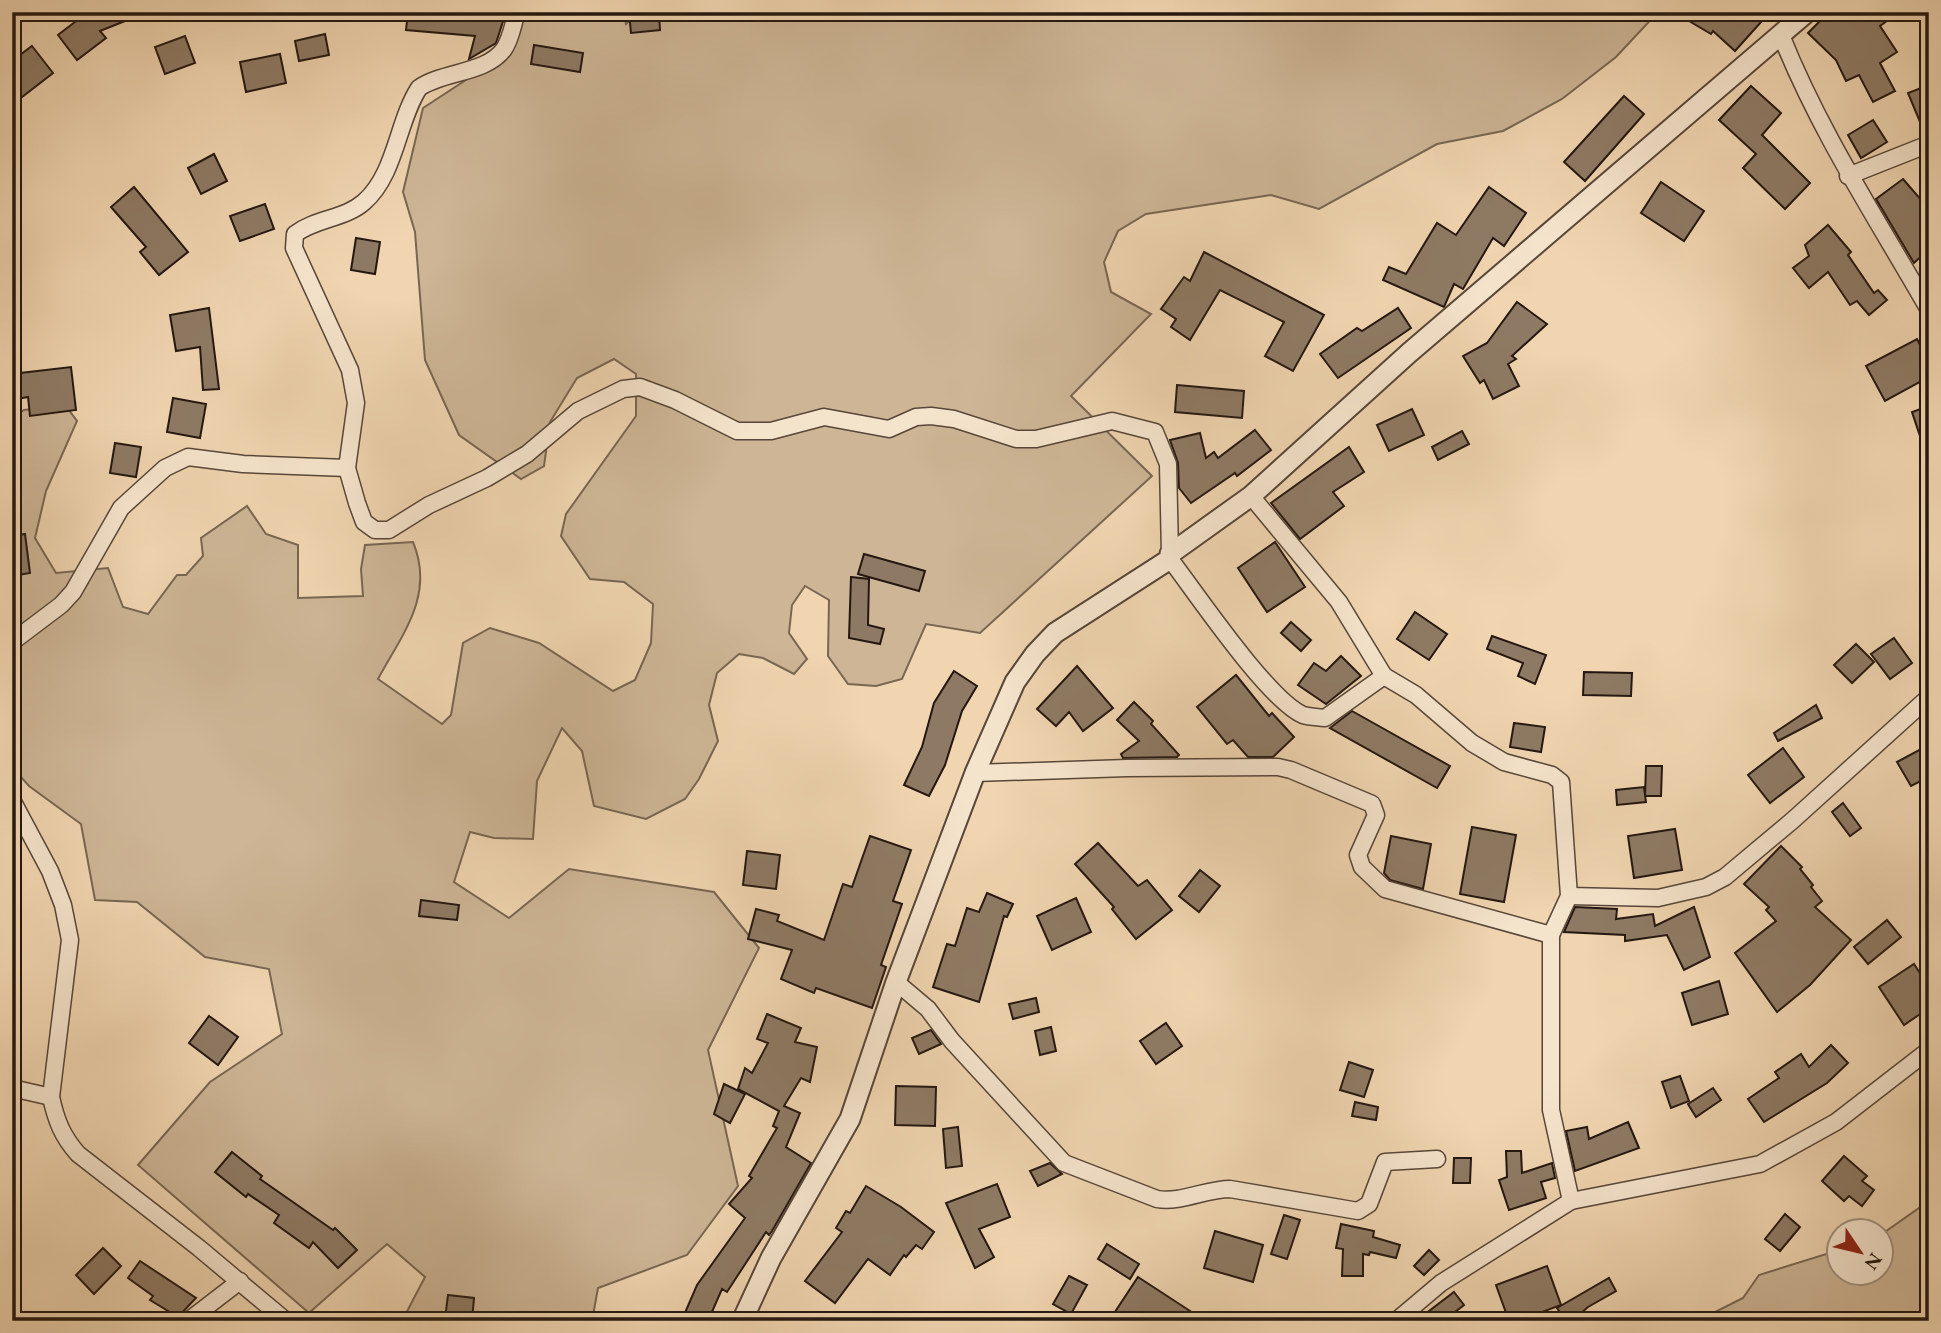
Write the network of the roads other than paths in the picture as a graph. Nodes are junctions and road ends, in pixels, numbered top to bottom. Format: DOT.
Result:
graph roads {
  1 [pos="517,12"];
  2 [pos="1807,12"];
  3 [pos="1781,36"];
  4 [pos="1929,144"];
  5 [pos="1848,176"];
  6 [pos="1929,310"];
  7 [pos="347,468"];
  8 [pos="1251,496"];
  9 [pos="1170,556"];
  10 [pos="12,642"];
  11 [pos="1384,676"];
  12 [pos="1929,697"];
  13 [pos="975,773"];
  14 [pos="12,800"];
  15 [pos="1569,896"];
  16 [pos="1552,935"];
  17 [pos="896,982"];
  18 [pos="1929,1050"];
  19 [pos="12,1088"];
  20 [pos="51,1097"];
  21 [pos="1437,1159"];
  22 [pos="1571,1201"];
  23 [pos="240,1281"];
  24 [pos="188,1321"];
  25 [pos="286,1321"];
  26 [pos="742,1321"];
  27 [pos="1396,1321"];
  1 -- 7 [label="street"];
  2 -- 3 [label="street"];
  3 -- 5 [label="street"];
  3 -- 8 [label="street"];
  4 -- 5 [label="street"];
  5 -- 6 [label="street"];
  7 -- 9 [label="street"];
  7 -- 10 [label="street"];
  8 -- 9 [label="street"];
  8 -- 11 [label="street"];
  9 -- 11 [label="street"];
  9 -- 13 [label="street"];
  11 -- 15 [label="street"];
  12 -- 15 [label="street"];
  13 -- 16 [label="street"];
  13 -- 17 [label="street"];
  14 -- 20 [label="street"];
  15 -- 16 [label="street"];
  16 -- 22 [label="street"];
  17 -- 21 [label="street"];
  17 -- 26 [label="street"];
  18 -- 22 [label="street"];
  19 -- 20 [label="street"];
  20 -- 23 [label="street"];
  22 -- 27 [label="street"];
  23 -- 24 [label="street"];
  23 -- 25 [label="street"];
}
